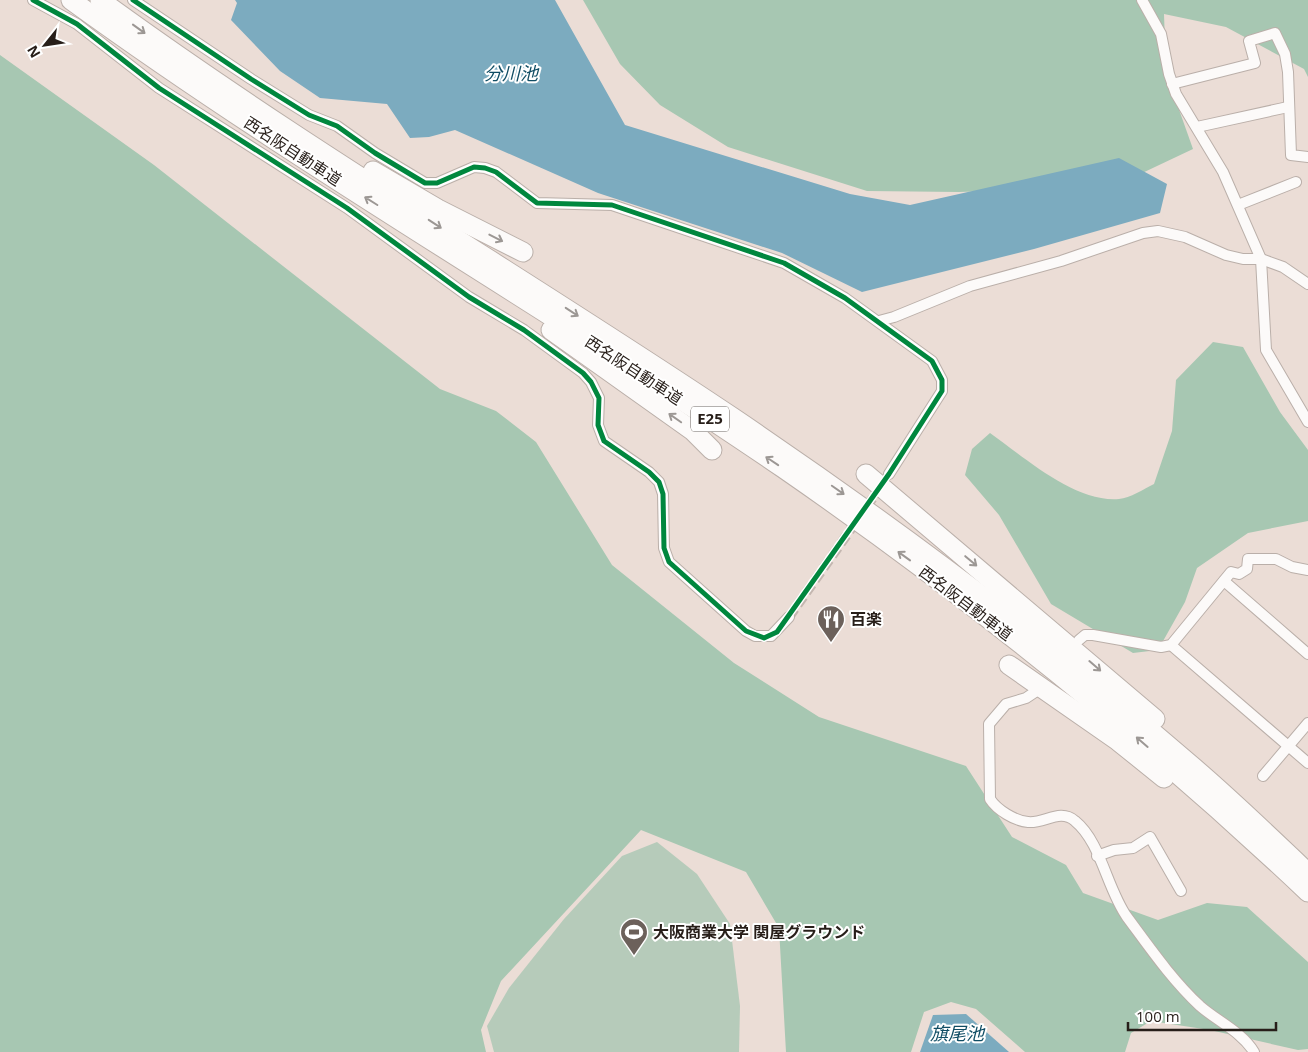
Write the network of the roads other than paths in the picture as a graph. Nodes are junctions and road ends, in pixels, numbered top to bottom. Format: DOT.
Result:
graph roads {
  1 [pos="33,0"];
  2 [pos="71,0"];
  3 [pos="100,0"];
  4 [pos="133,0"];
  5 [pos="1142,0"];
  6 [pos="1172,84"];
  7 [pos="1288,107"];
  8 [pos="1197,127"];
  9 [pos="298,138"];
  10 [pos="1308,157"];
  11 [pos="1296,182"];
  12 [pos="1238,205"];
  13 [pos="400,220"];
  14 [pos="523,252"];
  15 [pos="1261,259"];
  16 [pos="1308,284"];
  17 [pos="879,321"];
  18 [pos="1308,422"];
  19 [pos="712,450"];
  20 [pos="866,474"];
  21 [pos="889,474"];
  22 [pos="1308,570"];
  23 [pos="1224,582"];
  24 [pos="789,617"];
  25 [pos="1080,640"];
  26 [pos="1171,644"];
  27 [pos="1308,654"];
  28 [pos="1009,665"];
  29 [pos="1035,692"];
  30 [pos="1308,723"];
  31 [pos="1288,745"];
  32 [pos="1308,763"];
  33 [pos="1194,767"];
  34 [pos="1263,776"];
  35 [pos="1263,850"];
  36 [pos="1097,856"];
  37 [pos="1308,873"];
  38 [pos="1181,891"];
  39 [pos="1308,892"];
  40 [pos="1254,1052"];
  1 -- 24 [label="street"];
  13 -- 2 [label="highway, 西名阪自動車道 / E25, one-way"];
  3 -- 9 [label="highway, 西名阪自動車道 / E25, one-way"];
  4 -- 17 [label="street"];
  5 -- 6 [label="street"];
  6 -- 7 [label="street"];
  6 -- 8 [label="street"];
  7 -- 8 [label="street"];
  7 -- 10 [label="street"];
  8 -- 12 [label="street"];
  9 -- 14 [label="highway, one-way"];
  9 -- 33 [label="highway, 西名阪自動車道 / E25, one-way"];
  11 -- 12 [label="street"];
  12 -- 15 [label="street"];
  19 -- 13 [label="highway, one-way"];
  35 -- 13 [label="highway, 西名阪自動車道 / E25, one-way"];
  15 -- 16 [label="street"];
  15 -- 17 [label="street"];
  15 -- 18 [label="street"];
  17 -- 21 [label="street"];
  20 -- 33 [label="highway, one-way"];
  22 -- 23 [label="street"];
  23 -- 26 [label="street"];
  23 -- 27 [label="street"];
  25 -- 26 [label="street"];
  26 -- 31 [label="street"];
  28 -- 35 [label="highway"];
  29 -- 36 [label="street"];
  30 -- 31 [label="street"];
  31 -- 32 [label="street"];
  31 -- 34 [label="street"];
  33 -- 37 [label="highway, 西名阪自動車道 / E25"];
  35 -- 39 [label="highway, 西名阪自動車道 / E25"];
  36 -- 38 [label="street"];
  36 -- 40 [label="street"];
}
